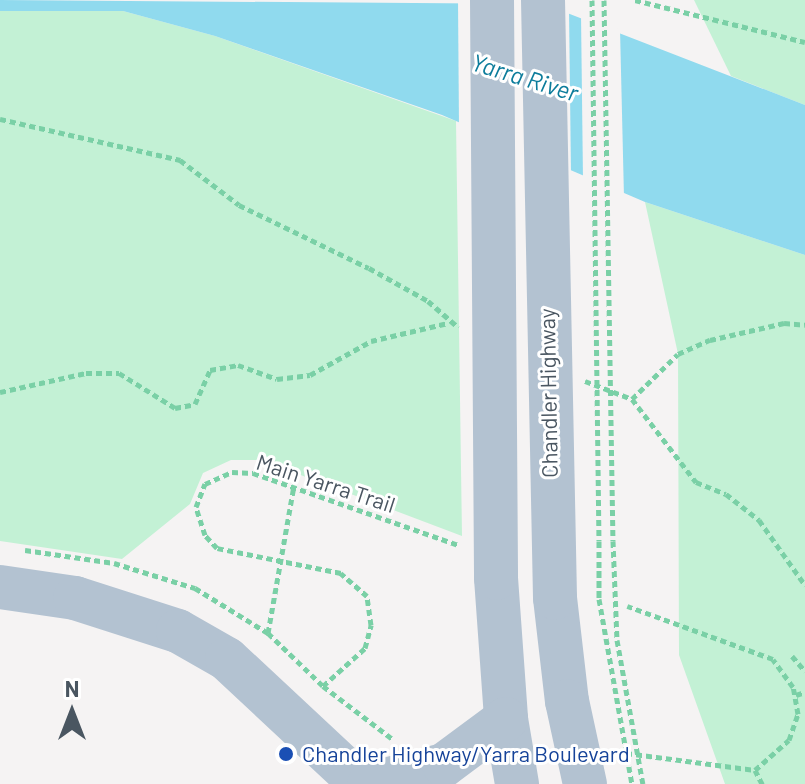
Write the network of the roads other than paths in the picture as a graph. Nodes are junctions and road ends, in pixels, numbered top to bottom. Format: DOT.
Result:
graph roads {
  1 [pos="492,0"];
  2 [pos="543,0"];
  3 [pos="0,587"];
  4 [pos="506,719"];
  5 [pos="361,784"];
  6 [pos="369,784"];
  7 [pos="517,784"];
  8 [pos="585,784"];
  1 -- 4 [label="main road, bridge"];
  2 -- 8 [label="main road, Chandler Highway, bridge"];
  3 -- 5 [label="main road"];
  4 -- 6 [label="main road"];
  4 -- 7 [label="main road"];
}
